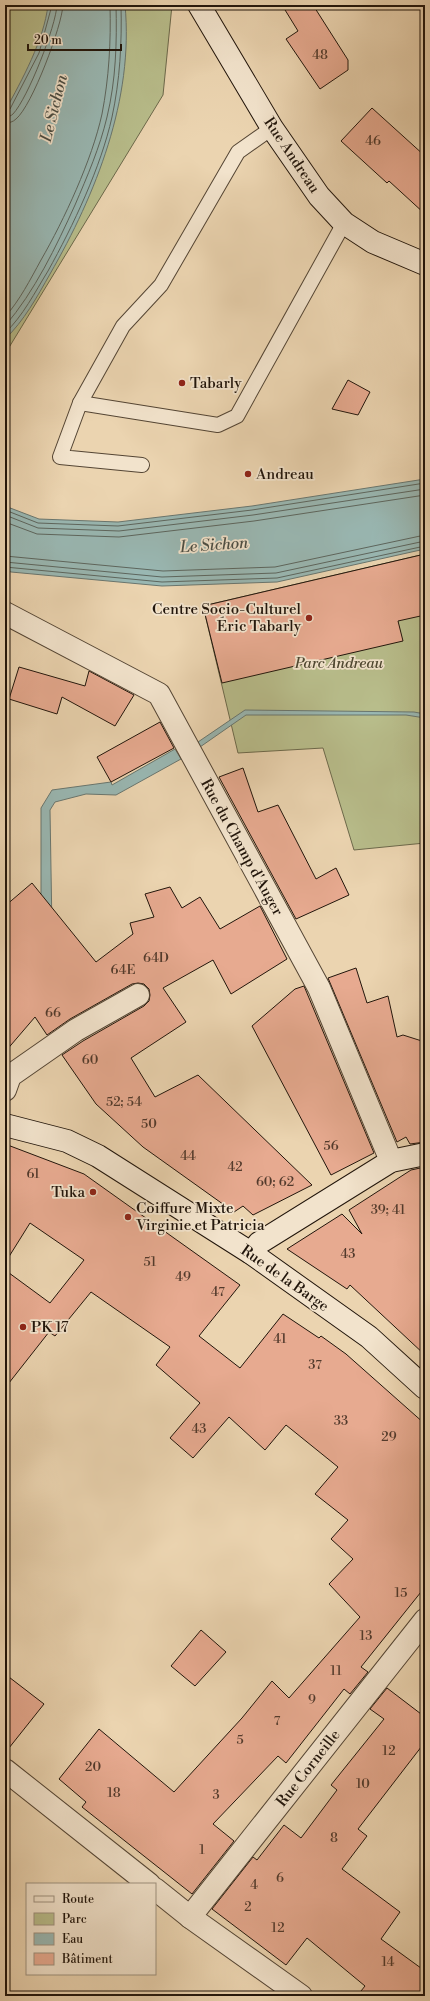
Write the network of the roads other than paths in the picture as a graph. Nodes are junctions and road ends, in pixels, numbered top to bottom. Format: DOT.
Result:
graph roads {
  1 [pos="199,5"];
  2 [pos="272,128"];
  3 [pos="344,223"];
  4 [pos="425,264"];
  5 [pos="80,403"];
  6 [pos="142,465"];
  7 [pos="5,612"];
  8 [pos="138,995"];
  9 [pos="5,1090"];
  10 [pos="5,1125"];
  11 [pos="425,1154"];
  12 [pos="391,1161"];
  13 [pos="250,1253"];
  14 [pos="425,1388"];
  15 [pos="425,1620"];
  16 [pos="5,1770"];
  17 [pos="147,1883"];
  18 [pos="156,1890"];
  19 [pos="190,1917"];
  20 [pos="301,1996"];
  1 -- 2 [label="street, Rue Andreau"];
  2 -- 3 [label="street, Rue Andreau"];
  2 -- 5 [label="lane"];
  3 -- 4 [label="street, Rue Andreau"];
  3 -- 5 [label="lane"];
  5 -- 6 [label="lane"];
  7 -- 12 [label="street, Rue du Champ d'Auger"];
  8 -- 9 [label="street"];
  10 -- 13 [label="street, Rue de la Barge"];
  11 -- 12 [label="street"];
  12 -- 13 [label="street"];
  13 -- 14 [label="street, Rue de la Barge"];
  15 -- 19 [label="street, Rue Corneille"];
  16 -- 17 [label="street"];
  18 -- 19 [label="street"];
  19 -- 20 [label="street"];
}
